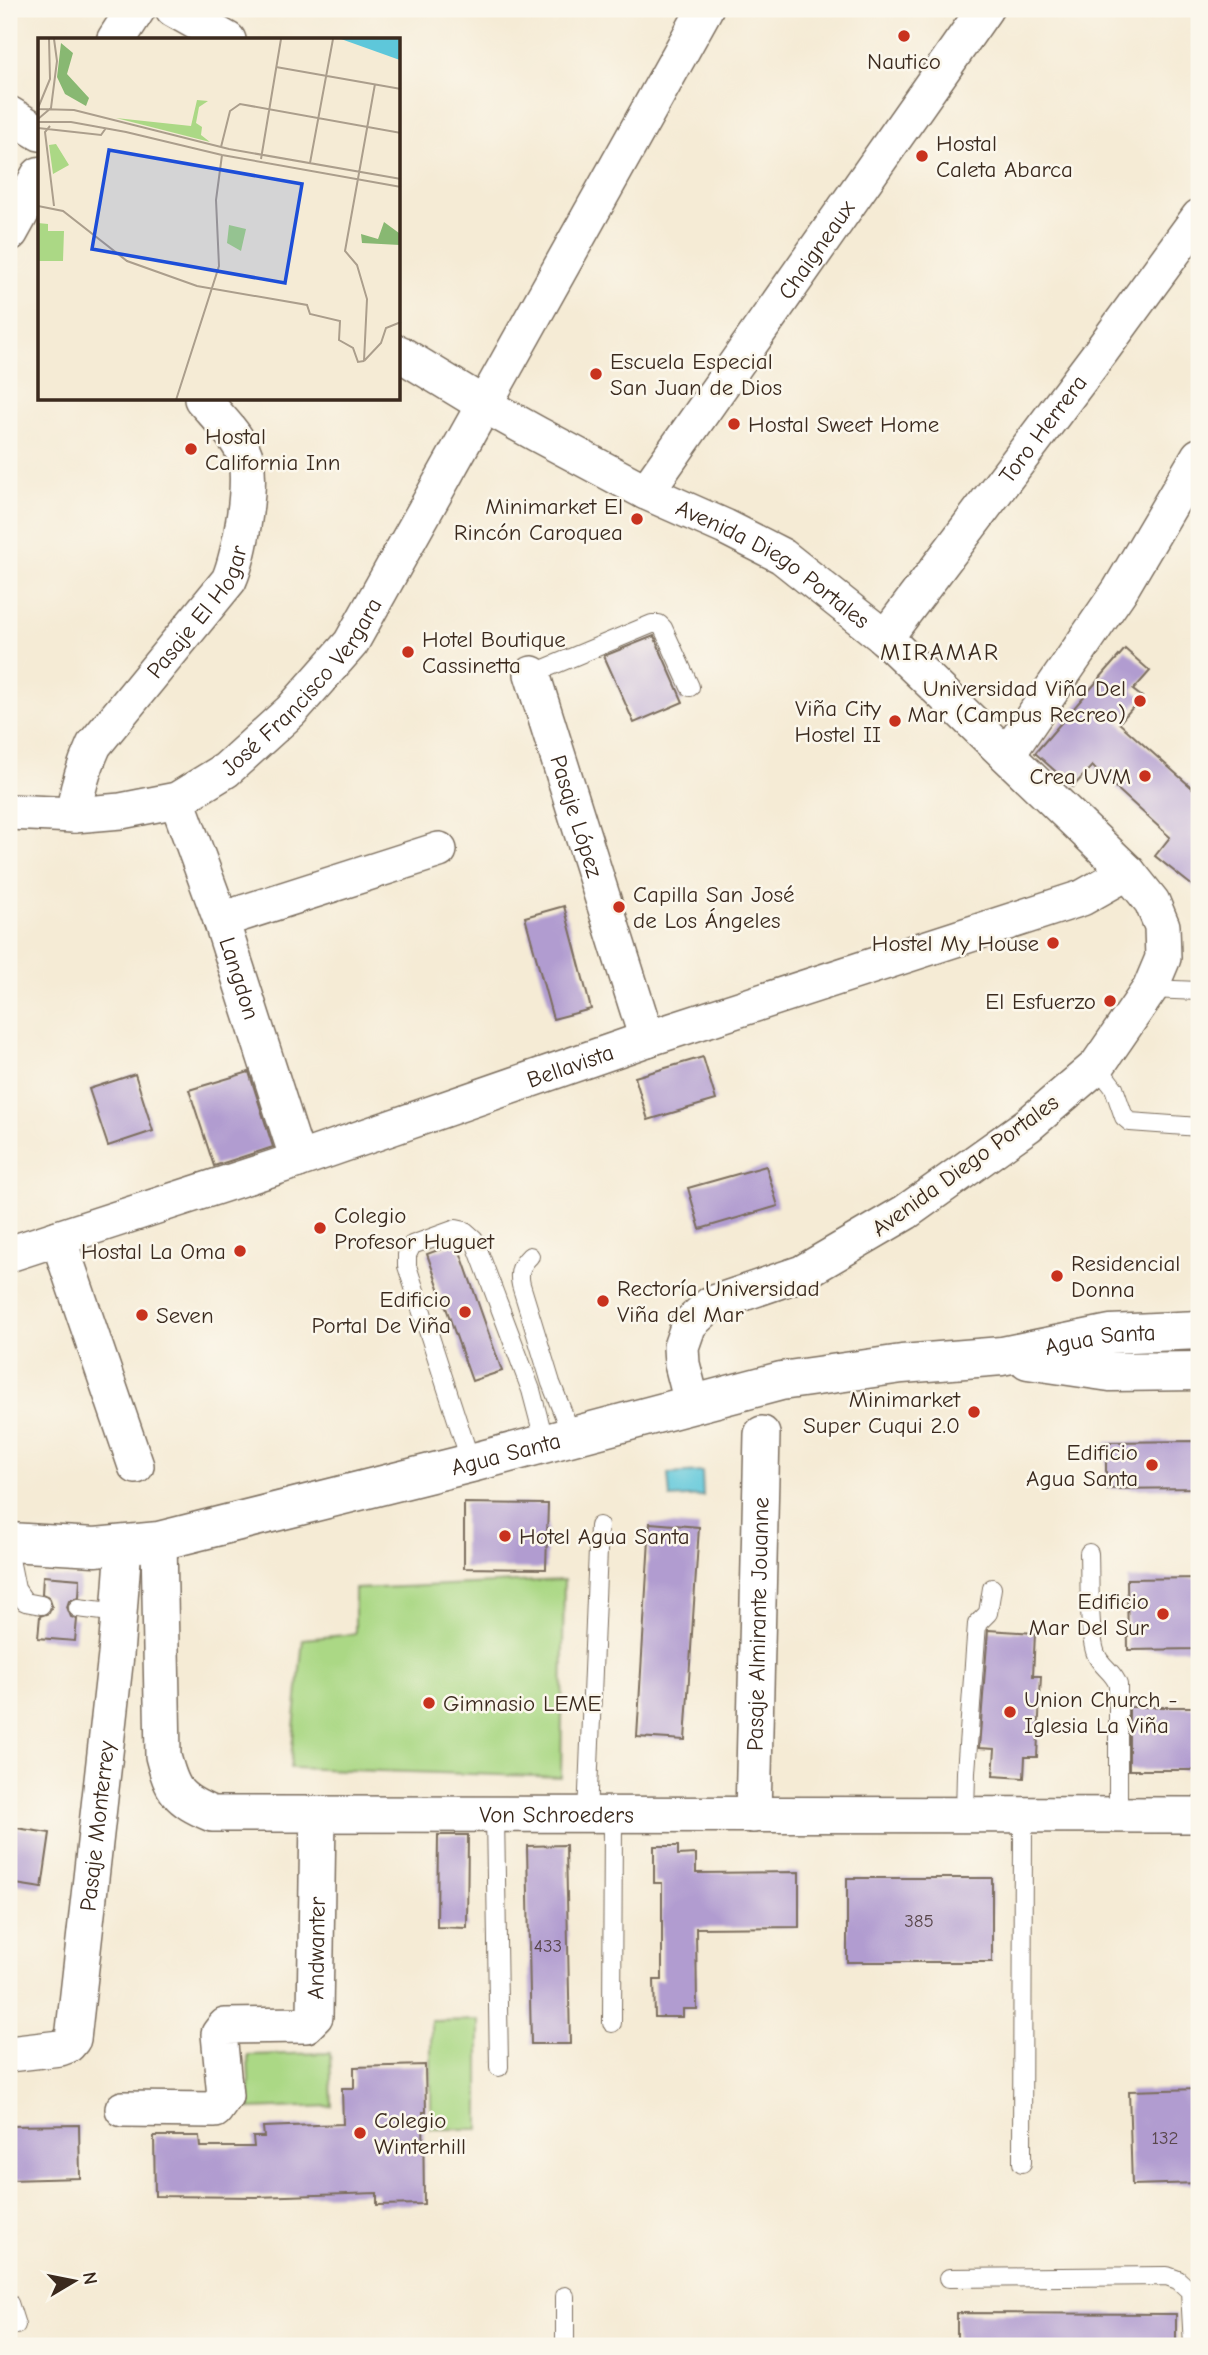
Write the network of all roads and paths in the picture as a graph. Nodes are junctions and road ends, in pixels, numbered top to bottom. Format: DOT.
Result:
graph roads {
  1 [pos="173,9"];
  2 [pos="705,9"];
  3 [pos="985,9"];
  4 [pos="224,38"];
  5 [pos="9,114"];
  6 [pos="38,132"];
  7 [pos="38,180"];
  8 [pos="1199,217"];
  9 [pos="9,232"];
  10 [pos="401,354"];
  11 [pos="204,401"];
  12 [pos="483,404"];
  13 [pos="1199,456"];
  14 [pos="646,492"];
  15 [pos="886,638"];
  16 [pos="532,674"];
  17 [pos="690,687"];
  18 [pos="1007,755"];
  19 [pos="177,800"];
  20 [pos="9,812"];
  21 [pos="74,815"];
  22 [pos="439,850"];
  23 [pos="1128,872"];
  24 [pos="221,920"];
  25 [pos="1150,989"];
  26 [pos="1199,991"];
  27 [pos="647,1039"];
  28 [pos="1097,1066"];
  29 [pos="1199,1127"];
  30 [pos="298,1160"];
  31 [pos="58,1238"];
  32 [pos="9,1254"];
  33 [pos="530,1256"];
  34 [pos="1199,1330"];
  35 [pos="1002,1356"];
  36 [pos="1199,1371"];
  37 [pos="692,1403"];
  38 [pos="762,1434"];
  39 [pos="559,1440"];
  40 [pos="471,1464"];
  41 [pos="136,1466"];
  42 [pos="599,1525"];
  43 [pos="9,1542"];
  44 [pos="141,1543"];
  45 [pos="1088,1553"];
  46 [pos="9,1554"];
  47 [pos="992,1588"];
  48 [pos="41,1605"];
  49 [pos="78,1608"];
  50 [pos="119,1613"];
  51 [pos="318,1815"];
  52 [pos="495,1815"];
  53 [pos="600,1815"];
  54 [pos="753,1815"];
  55 [pos="965,1815"];
  56 [pos="1023,1815"];
  57 [pos="1118,1815"];
  58 [pos="1199,1815"];
  59 [pos="612,2023"];
  60 [pos="9,2054"];
  61 [pos="499,2067"];
  62 [pos="123,2109"];
  63 [pos="1022,2163"];
  64 [pos="949,2278"];
  65 [pos="565,2296"];
  66 [pos="9,2303"];
  67 [pos="16,2325"];
  68 [pos="565,2346"];
  69 [pos="1193,2346"];
  1 -- 4 [label="street"];
  2 -- 12 [label="street"];
  3 -- 14 [label="street, Chaigneaux"];
  5 -- 6 [label="street"];
  7 -- 9 [label="main road"];
  8 -- 15 [label="street, Toro Herrera"];
  10 -- 12 [label="street, Avenida Diego Portales"];
  11 -- 21 [label="street, Pasaje El Hogar"];
  12 -- 14 [label="street, Avenida Diego Portales"];
  12 -- 19 [label="street, José Francisco Vergara"];
  13 -- 18 [label="street"];
  14 -- 15 [label="street, Avenida Diego Portales"];
  15 -- 18 [label="street, Avenida Diego Portales"];
  16 -- 17 [label="lane"];
  16 -- 27 [label="street, Pasaje López"];
  18 -- 23 [label="street, Avenida Diego Portales"];
  19 -- 21 [label="street, José Francisco Vergara"];
  19 -- 24 [label="street, Langdon"];
  20 -- 21 [label="street, José Francisco Vergara"];
  22 -- 24 [label="street"];
  23 -- 25 [label="street, Avenida Diego Portales"];
  23 -- 27 [label="street, Bellavista"];
  24 -- 30 [label="street, Langdon"];
  25 -- 26 [label="lane"];
  25 -- 28 [label="street, Avenida Diego Portales"];
  27 -- 30 [label="street, Bellavista"];
  28 -- 29 [label="lane"];
  28 -- 37 [label="street, Avenida Diego Portales"];
  30 -- 31 [label="street, Bellavista"];
  31 -- 32 [label="street, Bellavista"];
  31 -- 41 [label="street"];
  33 -- 39 [label="lane"];
  34 -- 35 [label="main road, Agua Santa"];
  35 -- 36 [label="main road, Agua Santa"];
  35 -- 37 [label="main road, Agua Santa"];
  37 -- 39 [label="main road, Agua Santa"];
  38 -- 54 [label="street, Pasaje Almirante Jouanne"];
  39 -- 40 [label="main road, Agua Santa"];
  39 -- 40 [label="lane"];
  40 -- 44 [label="main road, Agua Santa"];
  42 -- 53 [label="lane"];
  43 -- 44 [label="main road, Agua Santa"];
  44 -- 50 [label="street, Pasaje Monterrey"];
  44 -- 51 [label="street, Von Schroeders"];
  45 -- 57 [label="lane"];
  46 -- 48 [label="lane"];
  47 -- 55 [label="lane"];
  49 -- 50 [label="lane"];
  50 -- 60 [label="street, Pasaje Monterrey"];
  51 -- 52 [label="street, Von Schroeders"];
  51 -- 62 [label="street, Andwanter"];
  52 -- 53 [label="street, Von Schroeders"];
  52 -- 61 [label="lane"];
  53 -- 54 [label="street, Von Schroeders"];
  53 -- 59 [label="lane"];
  54 -- 55 [label="street, Von Schroeders"];
  55 -- 56 [label="street, Von Schroeders"];
  56 -- 57 [label="street, Von Schroeders"];
  56 -- 63 [label="lane"];
  57 -- 58 [label="street, Von Schroeders"];
  64 -- 69 [label="lane"];
  65 -- 68 [label="lane"];
  66 -- 67 [label="lane"];
}
